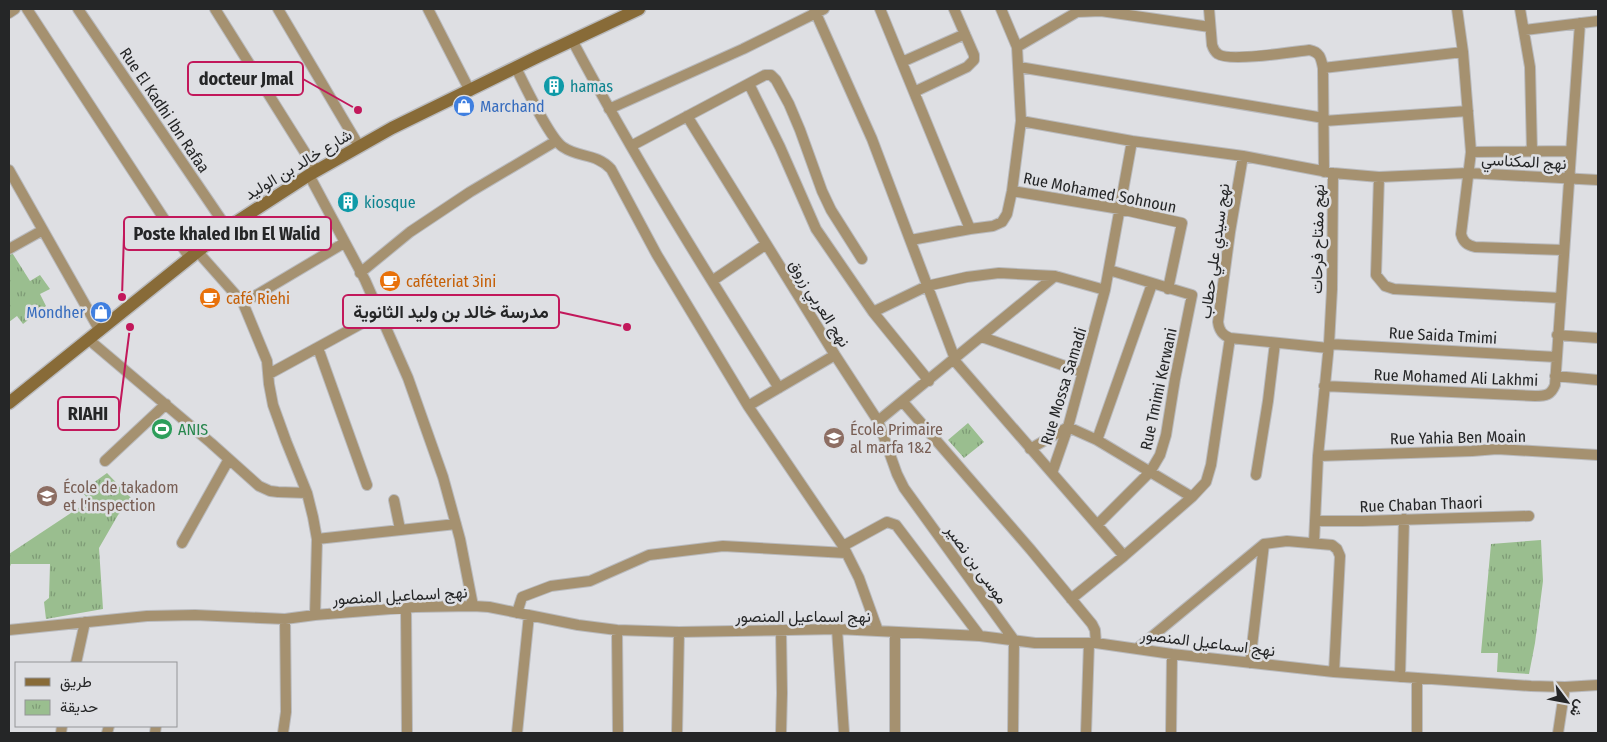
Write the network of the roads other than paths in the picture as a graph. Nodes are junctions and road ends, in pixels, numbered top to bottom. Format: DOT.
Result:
graph roads {
  1 [pos="15,9"];
  2 [pos="27,9"];
  3 [pos="78,9"];
  4 [pos="215,9"];
  5 [pos="278,9"];
  6 [pos="428,9"];
  7 [pos="639,9"];
  8 [pos="880,9"];
  9 [pos="954,9"];
  10 [pos="1001,9"];
  11 [pos="1209,9"];
  12 [pos="1457,9"];
  13 [pos="1520,9"];
  14 [pos="818,10"];
  15 [pos="1077,10"];
  16 [pos="1103,10"];
  17 [pos="9,13"];
  18 [pos="1598,21"];
  19 [pos="1580,23"];
  20 [pos="1210,27"];
  21 [pos="1525,30"];
  22 [pos="965,34"];
  23 [pos="572,40"];
  24 [pos="1017,47"];
  25 [pos="1463,52"];
  26 [pos="902,62"];
  27 [pos="1019,67"];
  28 [pos="516,68"];
  29 [pos="1323,68"];
  30 [pos="749,84"];
  31 [pos="470,91"];
  32 [pos="914,92"];
  33 [pos="608,109"];
  34 [pos="1468,111"];
  35 [pos="687,116"];
  36 [pos="1324,120"];
  37 [pos="1021,121"];
  38 [pos="556,141"];
  39 [pos="1132,141"];
  40 [pos="359,146"];
  41 [pos="630,146"];
  42 [pos="1571,151"];
  43 [pos="1471,152"];
  44 [pos="1532,152"];
  45 [pos="1243,156"];
  46 [pos="9,170"];
  47 [pos="1329,172"];
  48 [pos="312,173"];
  49 [pos="1468,173"];
  50 [pos="1379,177"];
  51 [pos="1568,179"];
  52 [pos="1598,180"];
  53 [pos="1012,191"];
  54 [pos="1120,209"];
  55 [pos="226,228"];
  56 [pos="970,228"];
  57 [pos="43,230"];
  58 [pos="911,240"];
  59 [pos="344,243"];
  60 [pos="765,244"];
  61 [pos="9,249"];
  62 [pos="1563,250"];
  63 [pos="193,254"];
  64 [pos="862,259"];
  65 [pos="1109,270"];
  66 [pos="360,273"];
  67 [pos="1055,276"];
  68 [pos="712,281"];
  69 [pos="1152,284"];
  70 [pos="927,286"];
  71 [pos="1168,288"];
  72 [pos="1105,290"];
  73 [pos="1560,298"];
  74 [pos="242,303"];
  75 [pos="873,312"];
  76 [pos="379,314"];
  77 [pos="100,331"];
  78 [pos="1557,335"];
  79 [pos="982,337"];
  80 [pos="1230,338"];
  81 [pos="1598,338"];
  82 [pos="88,339"];
  83 [pos="1275,343"];
  84 [pos="1328,346"];
  85 [pos="318,348"];
  86 [pos="835,355"];
  87 [pos="1556,357"];
  88 [pos="955,360"];
  89 [pos="1082,372"];
  90 [pos="268,374"];
  91 [pos="1555,376"];
  92 [pos="1598,380"];
  93 [pos="929,381"];
  94 [pos="1324,386"];
  95 [pos="779,388"];
  96 [pos="903,402"];
  97 [pos="9,403"];
  98 [pos="166,404"];
  99 [pos="748,406"];
  100 [pos="878,421"];
  101 [pos="1068,427"];
  102 [pos="1097,440"];
  103 [pos="1030,449"];
  104 [pos="1598,455"];
  105 [pos="1318,456"];
  106 [pos="229,459"];
  107 [pos="105,462"];
  108 [pos="1150,472"];
  109 [pos="1052,473"];
  110 [pos="1256,475"];
  111 [pos="368,485"];
  112 [pos="307,493"];
  113 [pos="1192,497"];
  114 [pos="394,500"];
  115 [pos="1528,516"];
  116 [pos="1404,519"];
  117 [pos="1315,521"];
  118 [pos="456,524"];
  119 [pos="1097,525"];
  120 [pos="400,529"];
  121 [pos="316,539"];
  122 [pos="182,543"];
  123 [pos="1314,543"];
  124 [pos="1264,544"];
  125 [pos="844,550"];
  126 [pos="1124,556"];
  127 [pos="1071,599"];
  128 [pos="473,606"];
  129 [pos="406,608"];
  130 [pos="518,613"];
  131 [pos="315,615"];
  132 [pos="529,616"];
  133 [pos="285,619"];
  134 [pos="86,622"];
  135 [pos="837,629"];
  136 [pos="9,630"];
  137 [pos="617,630"];
  138 [pos="781,630"];
  139 [pos="878,630"];
  140 [pos="679,632"];
  141 [pos="895,632"];
  142 [pos="980,636"];
  143 [pos="1014,640"];
  144 [pos="1093,643"];
  145 [pos="1138,648"];
  146 [pos="1172,654"];
  147 [pos="76,662"];
  148 [pos="1250,663"];
  149 [pos="1334,672"];
  150 [pos="1400,677"];
  151 [pos="1417,678"];
  152 [pos="1598,685"];
  153 [pos="1565,687"];
  154 [pos="283,733"];
  155 [pos="407,733"];
  156 [pos="516,733"];
  157 [pos="618,733"];
  158 [pos="677,733"];
  159 [pos="781,733"];
  160 [pos="844,733"];
  161 [pos="895,733"];
  162 [pos="1013,733"];
  163 [pos="1086,733"];
  164 [pos="1171,733"];
  165 [pos="1417,733"];
  166 [pos="1558,733"];
  1 -- 17 [label="street"];
  2 -- 63 [label="street"];
  3 -- 55 [label="street, Rue El Kadhi Ibn Rafaa"];
  4 -- 48 [label="street"];
  5 -- 40 [label="street"];
  6 -- 31 [label="street"];
  7 -- 23 [label="street, شارع خالد بن الوليد"];
  8 -- 26 [label="street"];
  9 -- 22 [label="street"];
  10 -- 24 [label="street"];
  11 -- 20 [label="street"];
  12 -- 25 [label="street"];
  13 -- 21 [label="street"];
  14 -- 33 [label="street"];
  14 -- 58 [label="street"];
  15 -- 16 [label="street"];
  15 -- 24 [label="street"];
  16 -- 20 [label="street"];
  18 -- 19 [label="street"];
  19 -- 21 [label="street"];
  19 -- 42 [label="street, Rue Mohamed Ali Lakhmi"];
  20 -- 29 [label="street"];
  21 -- 44 [label="street"];
  22 -- 26 [label="street"];
  22 -- 32 [label="street"];
  23 -- 28 [label="street, شارع خالد بن الوليد"];
  23 -- 33 [label="street"];
  24 -- 27 [label="street"];
  25 -- 29 [label="street"];
  25 -- 34 [label="street"];
  26 -- 32 [label="street"];
  27 -- 36 [label="street"];
  27 -- 37 [label="street"];
  28 -- 31 [label="street, شارع خالد بن الوليد"];
  28 -- 38 [label="street"];
  29 -- 36 [label="street"];
  30 -- 35 [label="street"];
  30 -- 64 [label="street"];
  30 -- 75 [label="street"];
  31 -- 40 [label="street, شارع خالد بن الوليد"];
  32 -- 56 [label="street"];
  33 -- 41 [label="street"];
  34 -- 36 [label="street"];
  34 -- 43 [label="street"];
  35 -- 41 [label="street"];
  35 -- 60 [label="street, نهج العربي زروق"];
  36 -- 47 [label="street"];
  37 -- 39 [label="street"];
  37 -- 53 [label="street"];
  38 -- 66 [label="street"];
  38 -- 99 [label="street"];
  39 -- 45 [label="street"];
  39 -- 54 [label="street, Rue Mossa Samadi"];
  40 -- 48 [label="street, شارع خالد بن الوليد"];
  41 -- 68 [label="street"];
  42 -- 44 [label="street"];
  42 -- 51 [label="street, Rue Mohamed Ali Lakhmi"];
  43 -- 44 [label="street"];
  43 -- 49 [label="street"];
  45 -- 47 [label="street"];
  45 -- 80 [label="street, نهج سيدي علي حطاب"];
  46 -- 57 [label="street"];
  47 -- 50 [label="street, نهج مفتاح فرحات"];
  47 -- 84 [label="street, نهج مفتاح فرحات"];
  48 -- 55 [label="street, شارع خالد بن الوليد"];
  48 -- 59 [label="street"];
  49 -- 50 [label="street, نهج مفتاح فرحات"];
  49 -- 51 [label="street, نهج المكناسي"];
  49 -- 62 [label="street, نهج المكناسي"];
  50 -- 73 [label="street"];
  51 -- 52 [label="street, نهج المكناسي"];
  51 -- 62 [label="street, Rue Mohamed Ali Lakhmi"];
  53 -- 54 [label="street, Rue Mohamed Sohnoun"];
  53 -- 56 [label="street"];
  54 -- 65 [label="street, Rue Mossa Samadi"];
  54 -- 71 [label="street, Rue Mohamed Sohnoun"];
  55 -- 63 [label="street, شارع خالد بن الوليد"];
  56 -- 58 [label="street"];
  57 -- 61 [label="street"];
  57 -- 77 [label="street"];
  58 -- 70 [label="street"];
  59 -- 66 [label="street"];
  59 -- 74 [label="street"];
  60 -- 68 [label="street"];
  60 -- 86 [label="street, نهج العربي زروق"];
  62 -- 73 [label="street, Rue Mohamed Ali Lakhmi"];
  63 -- 74 [label="street"];
  63 -- 77 [label="street, شارع خالد بن الوليد"];
  65 -- 69 [label="street"];
  65 -- 72 [label="street, Rue Mossa Samadi"];
  66 -- 76 [label="street"];
  67 -- 70 [label="street"];
  67 -- 72 [label="street"];
  67 -- 79 [label="street"];
  68 -- 95 [label="street"];
  69 -- 71 [label="street"];
  69 -- 102 [label="street"];
  70 -- 75 [label="street"];
  70 -- 88 [label="street"];
  71 -- 108 [label="street, Rue Tmimi Kerwani"];
  72 -- 89 [label="street, Rue Mossa Samadi"];
  73 -- 78 [label="street, Rue Mohamed Ali Lakhmi"];
  74 -- 90 [label="street"];
  75 -- 93 [label="street"];
  76 -- 85 [label="street"];
  76 -- 118 [label="street"];
  77 -- 82 [label="street, شارع خالد بن الوليد"];
  78 -- 81 [label="street"];
  78 -- 87 [label="street, Rue Mohamed Ali Lakhmi"];
  79 -- 88 [label="street"];
  79 -- 89 [label="street"];
  80 -- 83 [label="street, نهج سيدي علي حطاب"];
  80 -- 113 [label="street"];
  82 -- 97 [label="street, شارع خالد بن الوليد"];
  82 -- 98 [label="street"];
  83 -- 84 [label="street, نهج سيدي علي حطاب"];
  83 -- 110 [label="street"];
  84 -- 87 [label="street, Rue Saida Tmimi"];
  84 -- 94 [label="street, نهج مفتاح فرحات"];
  85 -- 90 [label="street"];
  85 -- 111 [label="street"];
  86 -- 95 [label="street"];
  86 -- 100 [label="street, نهج العربي زروق"];
  87 -- 91 [label="street, Rue Mohamed Ali Lakhmi"];
  88 -- 93 [label="street"];
  88 -- 103 [label="street, Rue Mossa Samadi"];
  89 -- 101 [label="street, Rue Mossa Samadi"];
  90 -- 112 [label="street"];
  91 -- 92 [label="street"];
  91 -- 94 [label="street, Rue Mohamed Ali Lakhmi"];
  93 -- 96 [label="street"];
  94 -- 105 [label="street, نهج مفتاح فرحات"];
  95 -- 99 [label="street"];
  96 -- 100 [label="street"];
  96 -- 127 [label="street"];
  98 -- 106 [label="street"];
  98 -- 107 [label="street"];
  99 -- 125 [label="street"];
  100 -- 143 [label="street, موسى بن نصير"];
  101 -- 102 [label="street"];
  101 -- 103 [label="street"];
  101 -- 109 [label="street, Rue Mossa Samadi"];
  102 -- 108 [label="street"];
  103 -- 109 [label="street, Rue Mossa Samadi"];
  104 -- 105 [label="street, Rue Yahia Ben Moain"];
  105 -- 117 [label="street, نهج مفتاح فرحات"];
  106 -- 112 [label="street"];
  106 -- 122 [label="street"];
  108 -- 113 [label="street"];
  108 -- 119 [label="street, Rue Tmimi Kerwani"];
  109 -- 119 [label="street"];
  112 -- 121 [label="street"];
  113 -- 126 [label="street"];
  114 -- 120 [label="street"];
  115 -- 116 [label="street, Rue Chaban Thaori"];
  116 -- 117 [label="street, Rue Chaban Thaori"];
  116 -- 150 [label="street"];
  117 -- 123 [label="street, نهج مفتاح فرحات"];
  118 -- 120 [label="street"];
  118 -- 128 [label="street"];
  119 -- 126 [label="street"];
  120 -- 121 [label="street"];
  121 -- 131 [label="street"];
  123 -- 124 [label="street"];
  123 -- 149 [label="street"];
  124 -- 145 [label="street"];
  124 -- 148 [label="street"];
  125 -- 130 [label="street"];
  125 -- 139 [label="street"];
  125 -- 142 [label="street"];
  126 -- 127 [label="street"];
  127 -- 144 [label="street"];
  128 -- 129 [label="street, نهج اسماعيل المنصور"];
  128 -- 130 [label="street, نهج اسماعيل المنصور"];
  129 -- 131 [label="street, نهج اسماعيل المنصور"];
  129 -- 155 [label="street"];
  130 -- 132 [label="street, نهج اسماعيل المنصور"];
  131 -- 133 [label="street, نهج اسماعيل المنصور"];
  132 -- 137 [label="street, نهج اسماعيل المنصور"];
  132 -- 156 [label="street"];
  133 -- 134 [label="street, نهج اسماعيل المنصور"];
  133 -- 154 [label="street"];
  134 -- 136 [label="street, نهج اسماعيل المنصور"];
  134 -- 147 [label="street"];
  135 -- 138 [label="street, نهج اسماعيل المنصور"];
  135 -- 139 [label="street, نهج اسماعيل المنصور"];
  135 -- 160 [label="street"];
  137 -- 140 [label="street, نهج اسماعيل المنصور"];
  137 -- 157 [label="street"];
  138 -- 140 [label="street, نهج اسماعيل المنصور"];
  138 -- 159 [label="street"];
  139 -- 141 [label="street, نهج اسماعيل المنصور"];
  140 -- 158 [label="street"];
  141 -- 142 [label="street, نهج اسماعيل المنصور"];
  141 -- 161 [label="street"];
  142 -- 143 [label="street, نهج اسماعيل المنصور"];
  143 -- 144 [label="street, نهج اسماعيل المنصور"];
  143 -- 162 [label="street"];
  144 -- 145 [label="street, نهج اسماعيل المنصور"];
  144 -- 163 [label="street"];
  145 -- 146 [label="street, نهج اسماعيل المنصور"];
  146 -- 148 [label="street, نهج اسماعيل المنصور"];
  146 -- 164 [label="street"];
  148 -- 149 [label="street, نهج اسماعيل المنصور"];
  149 -- 150 [label="street, نهج اسماعيل المنصور"];
  150 -- 151 [label="street, نهج اسماعيل المنصور"];
  151 -- 153 [label="street, نهج اسماعيل المنصور"];
  151 -- 165 [label="street"];
  152 -- 153 [label="street, نهج اسماعيل المنصور"];
  153 -- 166 [label="street"];
}
